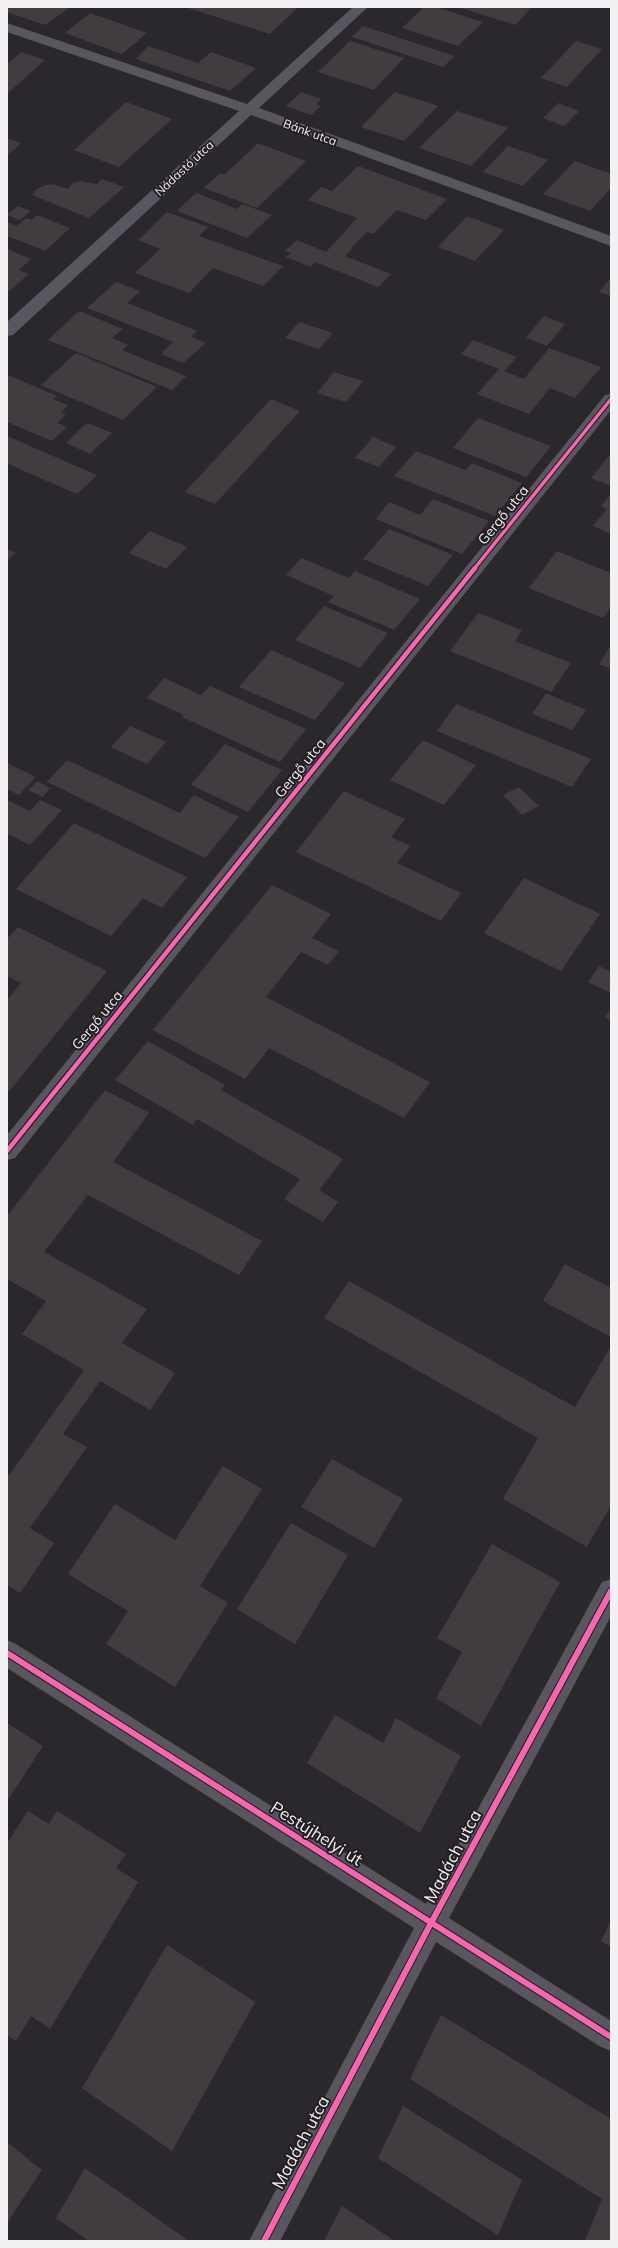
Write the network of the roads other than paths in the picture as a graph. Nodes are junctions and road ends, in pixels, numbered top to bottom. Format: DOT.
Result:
graph roads {
  1 [pos="361,7"];
  2 [pos="7,27"];
  3 [pos="248,109"];
  4 [pos="611,241"];
  5 [pos="7,331"];
  6 [pos="611,399"];
  7 [pos="7,1151"];
  8 [pos="611,1591"];
  9 [pos="7,1653"];
  10 [pos="432,1923"];
  11 [pos="611,2037"];
  12 [pos="264,2241"];
  1 -- 3 [label="street, Nádastó utca"];
  2 -- 3 [label="street, Bánk utca"];
  3 -- 4 [label="street, Bánk utca"];
  3 -- 5 [label="street, Nádastó utca"];
  6 -- 7 [label="street, Gergő utca"];
  8 -- 10 [label="street, Madách utca"];
  9 -- 10 [label="street, Pestújhelyi út"];
  10 -- 11 [label="street, Pestújhelyi út"];
  10 -- 12 [label="street, Madách utca"];
}
